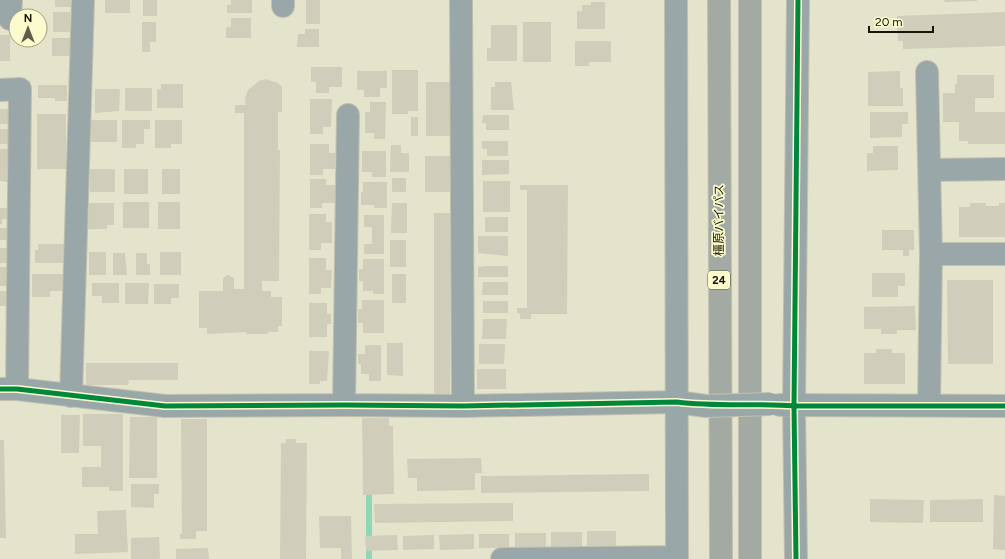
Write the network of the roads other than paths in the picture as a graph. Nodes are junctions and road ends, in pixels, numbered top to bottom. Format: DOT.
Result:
graph roads {
  1 [pos="84,0"];
  2 [pos="461,0"];
  3 [pos="676,0"];
  4 [pos="719,0"];
  5 [pos="750,0"];
  6 [pos="798,0"];
  7 [pos="927,72"];
  8 [pos="0,90"];
  9 [pos="348,115"];
  10 [pos="931,170"];
  11 [pos="1005,170"];
  12 [pos="931,254"];
  13 [pos="1005,254"];
  14 [pos="9,389"];
  15 [pos="72,396"];
  16 [pos="677,402"];
  17 [pos="344,405"];
  18 [pos="929,405"];
  19 [pos="463,406"];
  20 [pos="794,406"];
  21 [pos="1005,406"];
  22 [pos="677,558"];
  23 [pos="502,559"];
  24 [pos="720,559"];
  25 [pos="750,559"];
  26 [pos="796,559"];
  1 -- 15 [label="street"];
  2 -- 19 [label="street"];
  3 -- 16 [label="street"];
  4 -- 24 [label="highway, 橿原バイパス / 24"];
  5 -- 25 [label="highway"];
  6 -- 20 [label="street"];
  7 -- 10 [label="street"];
  8 -- 14 [label="street"];
  9 -- 17 [label="street"];
  10 -- 11 [label="street"];
  10 -- 12 [label="street"];
  12 -- 13 [label="street"];
  12 -- 18 [label="street"];
  14 -- 15 [label="street"];
  15 -- 17 [label="street"];
  16 -- 19 [label="street"];
  16 -- 20 [label="street, bridge"];
  16 -- 22 [label="street"];
  17 -- 19 [label="street"];
  18 -- 20 [label="street"];
  18 -- 21 [label="street"];
  20 -- 26 [label="street"];
  22 -- 23 [label="street"];
}
